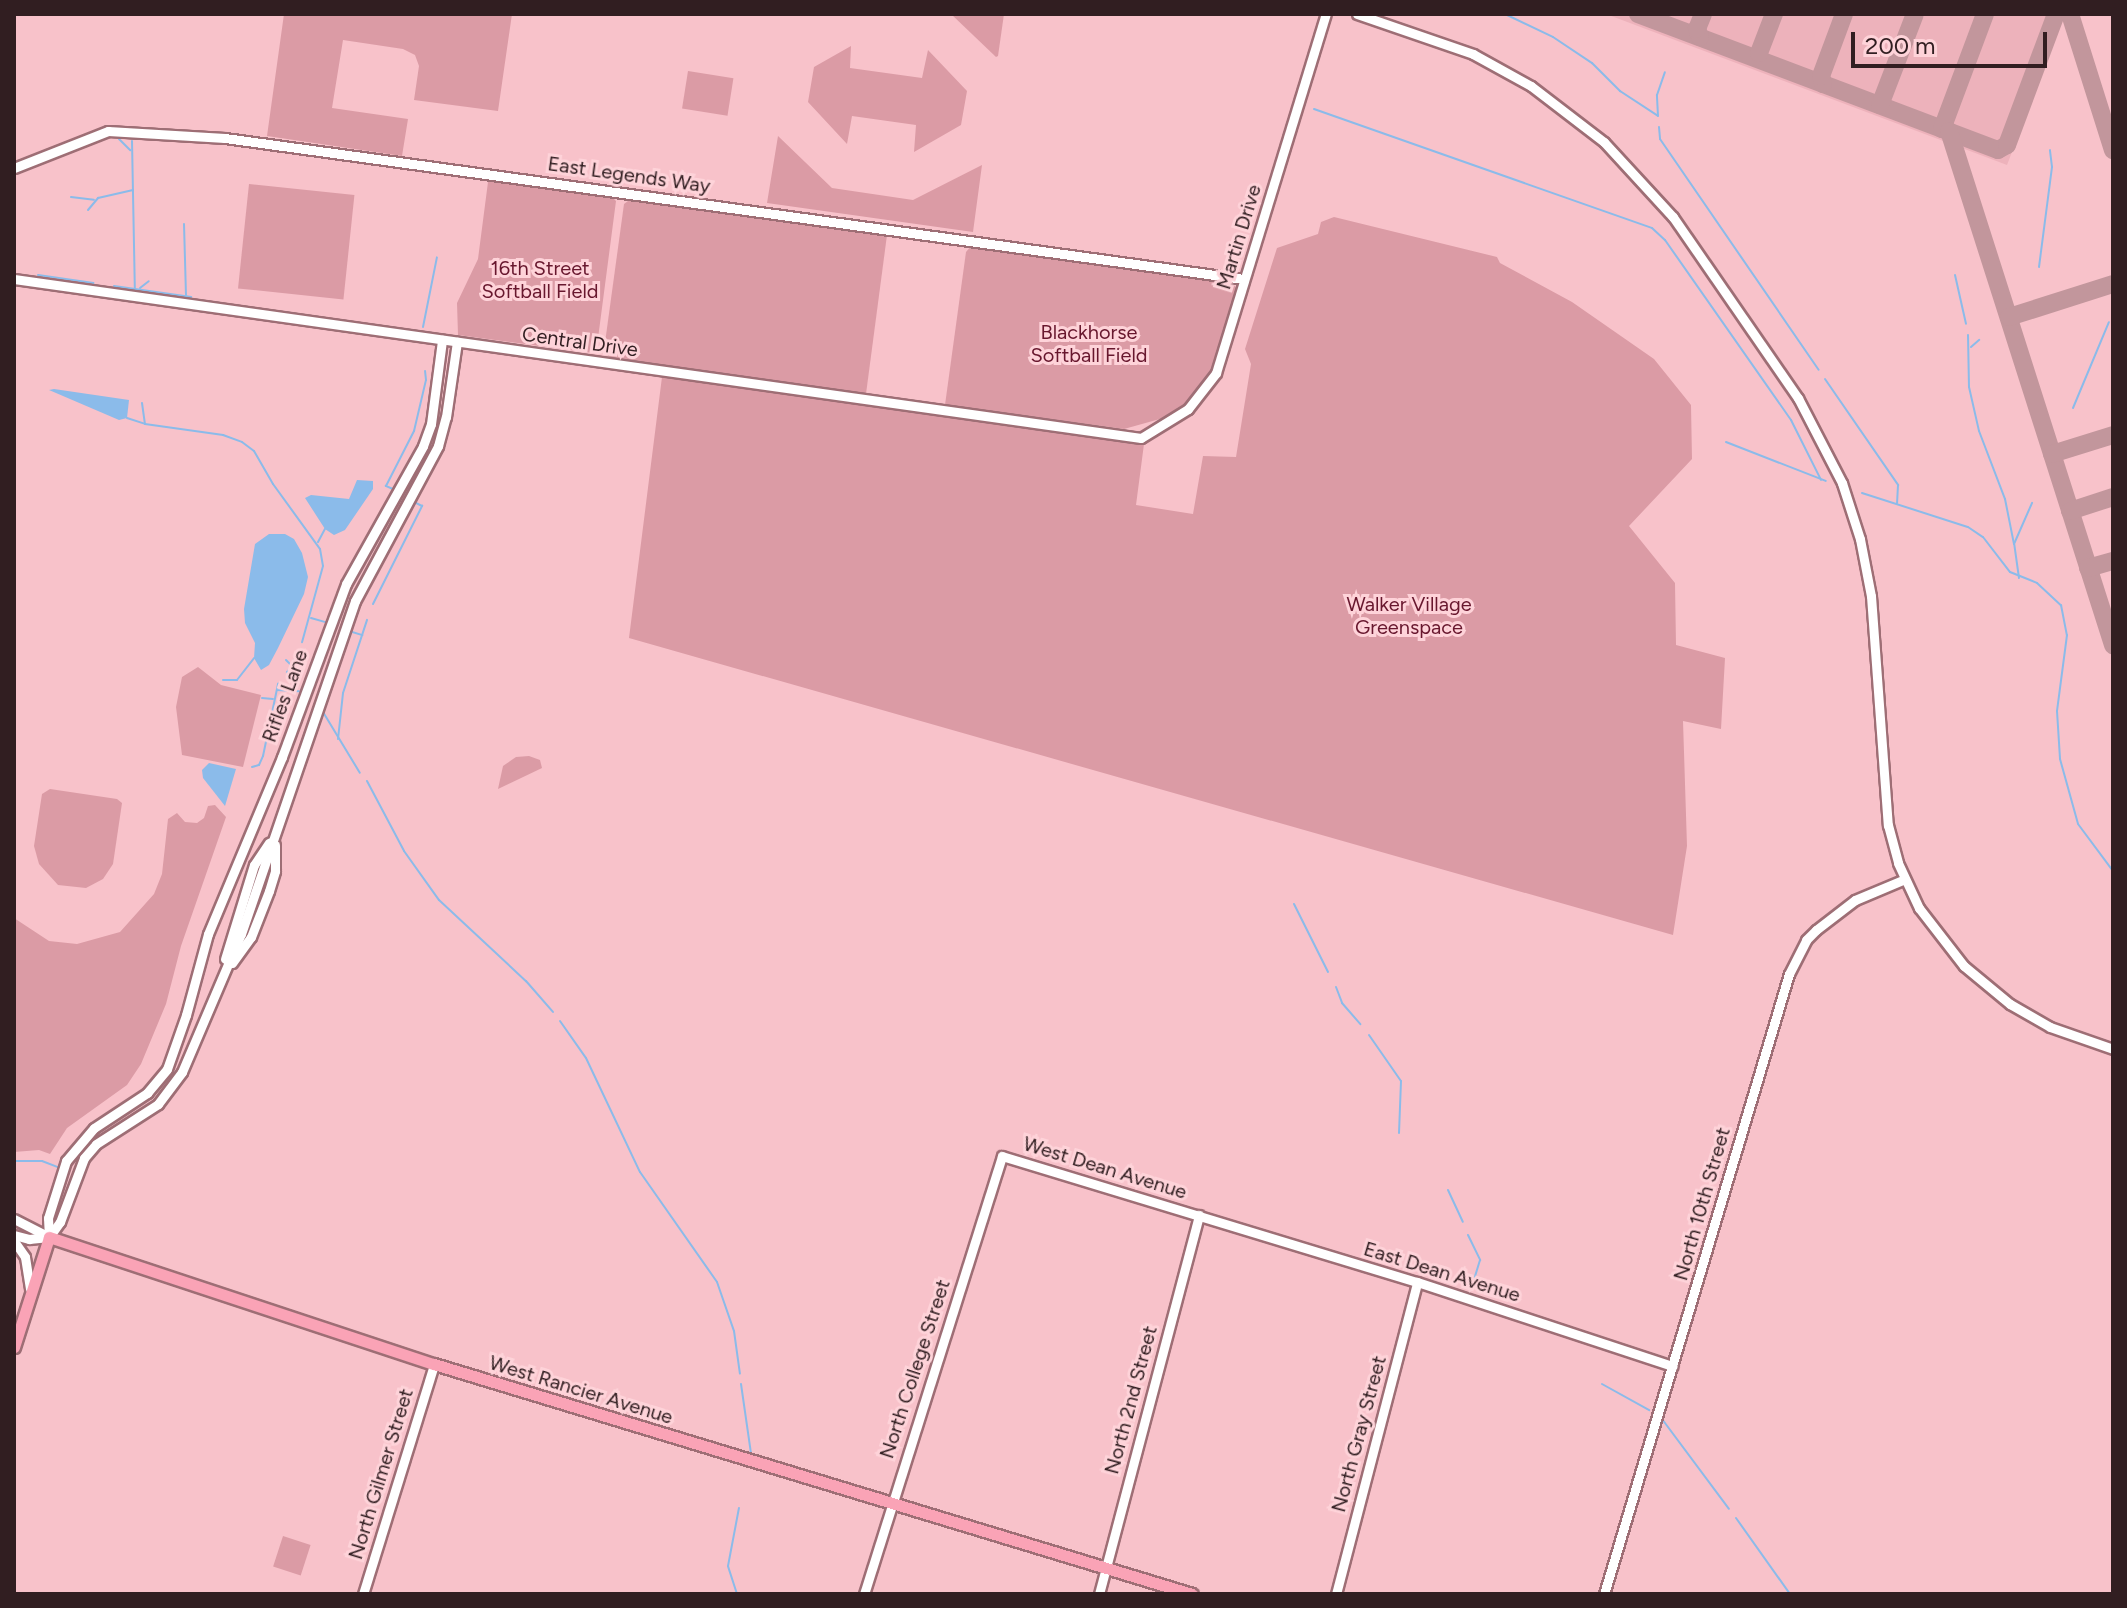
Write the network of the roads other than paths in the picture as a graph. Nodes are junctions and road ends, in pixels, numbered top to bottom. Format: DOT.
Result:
graph roads {
  1 [pos="1326,14"];
  2 [pos="1357,14"];
  3 [pos="14,168"];
  4 [pos="14,279"];
  5 [pos="1244,279"];
  6 [pos="442,340"];
  7 [pos="457,342"];
  8 [pos="1141,438"];
  9 [pos="1905,879"];
  10 [pos="2113,1049"];
  11 [pos="1002,1156"];
  12 [pos="1199,1215"];
  13 [pos="14,1219"];
  14 [pos="14,1235"];
  15 [pos="49,1237"];
  16 [pos="14,1241"];
  17 [pos="1417,1282"];
  18 [pos="30,1291"];
  19 [pos="14,1347"];
  20 [pos="434,1364"];
  21 [pos="1673,1366"];
  22 [pos="890,1502"];
  23 [pos="1106,1568"];
  24 [pos="363,1594"];
  25 [pos="864,1594"];
  26 [pos="1099,1594"];
  27 [pos="1192,1594"];
  28 [pos="1336,1594"];
  29 [pos="1604,1594"];
  1 -- 5 [label="street, Martin Drive"];
  2 -- 9 [label="street"];
  3 -- 5 [label="street, East Legends Way"];
  4 -- 6 [label="street, Central Drive"];
  5 -- 8 [label="street, Martin Drive"];
  6 -- 7 [label="street, Central Drive"];
  6 -- 15 [label="street, Rifles Lane"];
  7 -- 8 [label="street, Central Drive"];
  7 -- 15 [label="street, Rifles Lane"];
  9 -- 10 [label="street"];
  9 -- 21 [label="street, North 10th Street"];
  11 -- 12 [label="street, West Dean Avenue"];
  11 -- 22 [label="street, North College Street"];
  12 -- 17 [label="street, East Dean Avenue"];
  12 -- 23 [label="street, North 2nd Street"];
  13 -- 15 [label="street"];
  14 -- 15 [label="street"];
  15 -- 18 [label="main road"];
  15 -- 20 [label="main road, West Rancier Avenue"];
  16 -- 18 [label="street"];
  17 -- 21 [label="street, East Dean Avenue"];
  17 -- 28 [label="street, North Gray Street"];
  18 -- 19 [label="main road"];
  20 -- 22 [label="main road, West Rancier Avenue"];
  20 -- 24 [label="street, North Gilmer Street"];
  21 -- 29 [label="street, North 10th Street"];
  22 -- 23 [label="main road, West Rancier Avenue"];
  22 -- 25 [label="street, North College Street"];
  23 -- 26 [label="street, North 2nd Street"];
  23 -- 27 [label="main road, West Rancier Avenue"];
}
